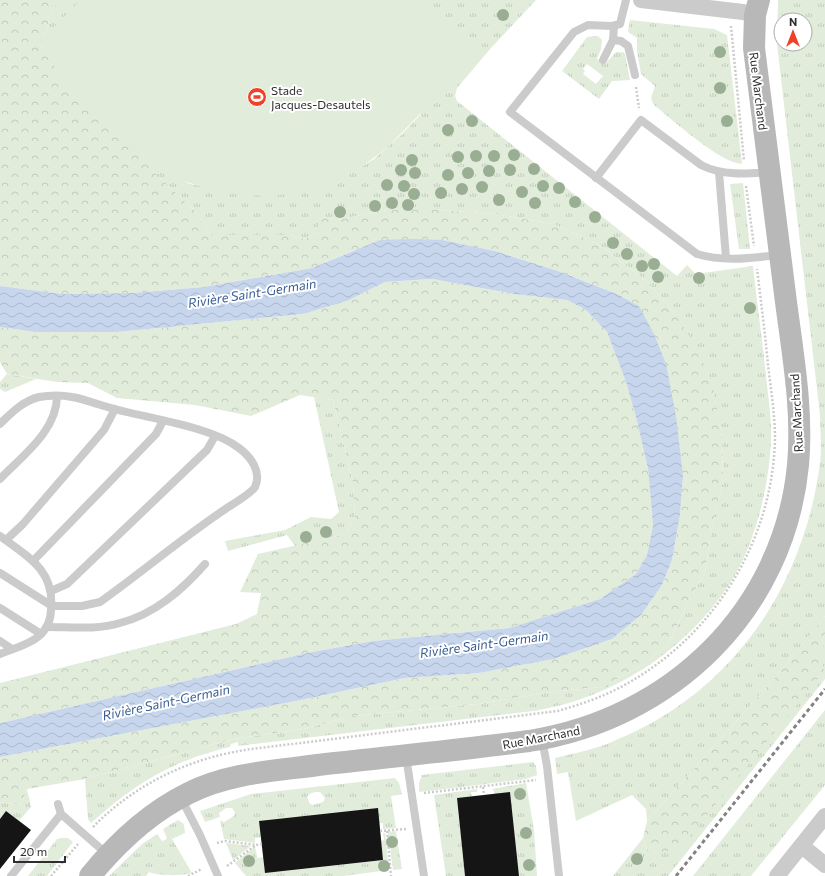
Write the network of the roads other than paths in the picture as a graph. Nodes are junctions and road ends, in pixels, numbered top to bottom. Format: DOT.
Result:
graph roads {
  1 [pos="626,0"];
  2 [pos="641,0"];
  3 [pos="757,8"];
  4 [pos="614,26"];
  5 [pos="613,40"];
  6 [pos="602,60"];
  7 [pos="635,75"];
  8 [pos="720,172"];
  9 [pos="770,172"];
  10 [pos="596,178"];
  11 [pos="780,254"];
  12 [pos="726,258"];
  13 [pos="58,396"];
  14 [pos="115,409"];
  15 [pos="163,421"];
  16 [pos="0,424"];
  17 [pos="215,436"];
  18 [pos="0,479"];
  19 [pos="3,538"];
  20 [pos="33,561"];
  21 [pos="205,564"];
  22 [pos="0,573"];
  23 [pos="51,591"];
  24 [pos="52,606"];
  25 [pos="0,608"];
  26 [pos="47,627"];
  27 [pos="41,634"];
  28 [pos="0,641"];
  29 [pos="12,649"];
  30 [pos="0,654"];
  31 [pos="542,739"];
  32 [pos="406,755"];
  33 [pos="181,797"];
  34 [pos="58,804"];
  35 [pos="61,814"];
  36 [pos="825,816"];
  37 [pos="802,846"];
  38 [pos="108,855"];
  39 [pos="825,865"];
  40 [pos="11,876"];
  41 [pos="90,876"];
  42 [pos="218,876"];
  43 [pos="424,876"];
  44 [pos="559,876"];
  45 [pos="777,876"];
  1 -- 4 [label="lane"];
  2 -- 3 [label="street"];
  3 -- 9 [label="street, Rue Marchand"];
  4 -- 5 [label="lane"];
  4 -- 10 [label="lane"];
  5 -- 6 [label="lane"];
  5 -- 7 [label="lane"];
  8 -- 9 [label="lane"];
  8 -- 10 [label="lane"];
  8 -- 12 [label="lane"];
  9 -- 11 [label="street, Rue Marchand"];
  10 -- 12 [label="lane"];
  11 -- 12 [label="lane"];
  11 -- 31 [label="street, Rue Marchand"];
  13 -- 14 [label="lane"];
  13 -- 16 [label="lane"];
  13 -- 18 [label="lane"];
  14 -- 15 [label="lane"];
  14 -- 19 [label="lane"];
  15 -- 17 [label="lane"];
  15 -- 20 [label="lane"];
  17 -- 23 [label="lane"];
  17 -- 24 [label="lane"];
  19 -- 20 [label="lane"];
  20 -- 23 [label="lane"];
  21 -- 26 [label="lane"];
  22 -- 24 [label="lane"];
  23 -- 24 [label="lane"];
  24 -- 26 [label="lane"];
  25 -- 27 [label="lane"];
  26 -- 27 [label="lane"];
  27 -- 29 [label="lane"];
  28 -- 29 [label="lane"];
  29 -- 30 [label="lane"];
  31 -- 32 [label="street, Rue Marchand"];
  31 -- 44 [label="lane"];
  32 -- 33 [label="street, Rue Marchand"];
  32 -- 43 [label="lane"];
  33 -- 38 [label="street, Rue Marchand"];
  33 -- 42 [label="lane"];
  34 -- 35 [label="lane"];
  35 -- 38 [label="lane"];
  35 -- 40 [label="lane"];
  36 -- 37 [label="street"];
  37 -- 39 [label="street"];
  37 -- 45 [label="street"];
  38 -- 41 [label="street, Rue Marchand"];
}
